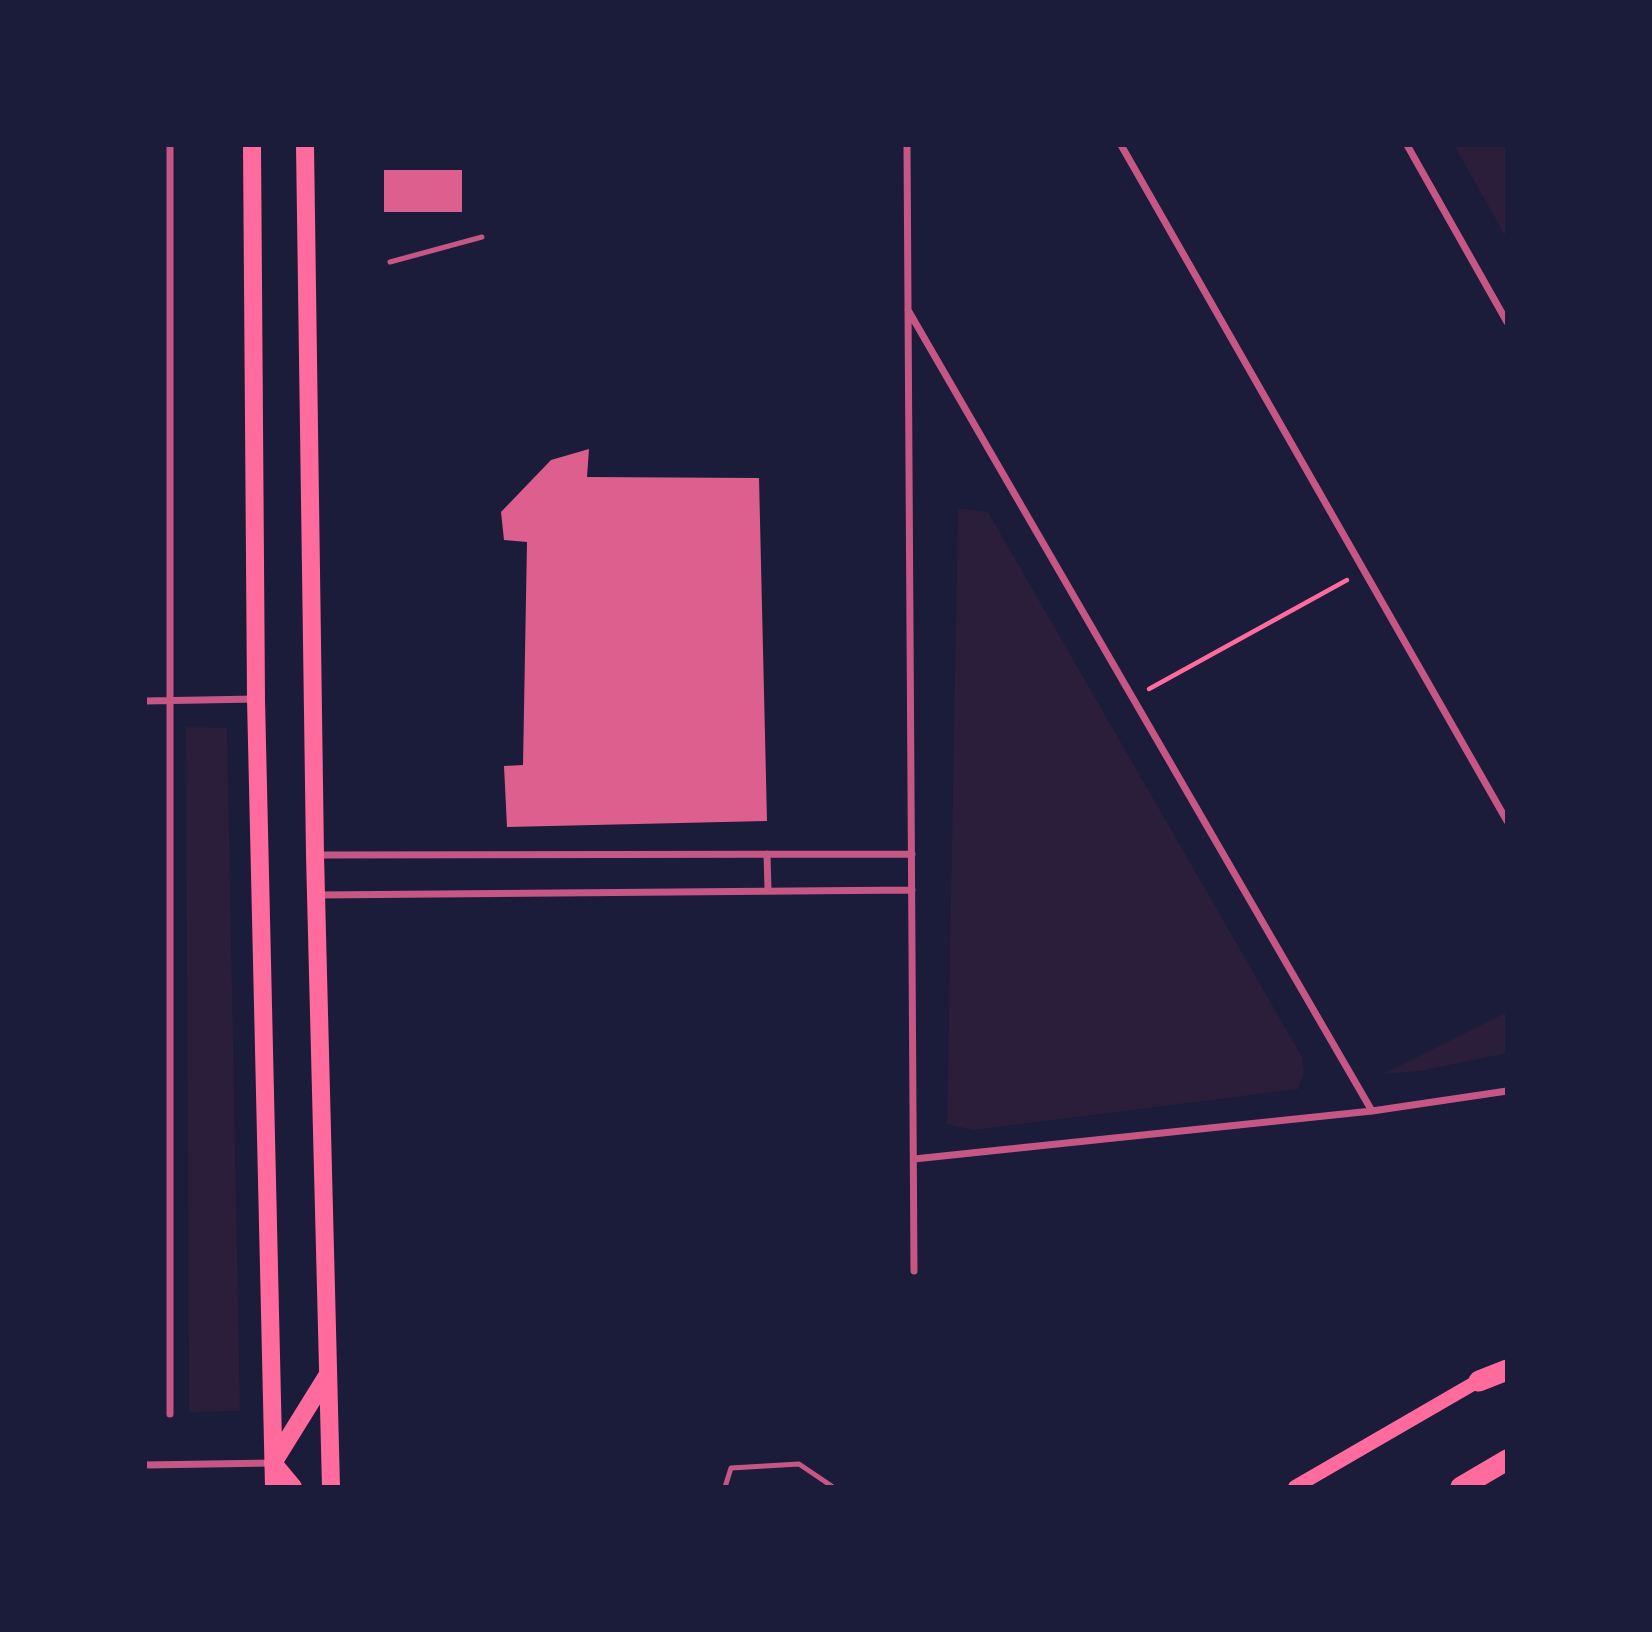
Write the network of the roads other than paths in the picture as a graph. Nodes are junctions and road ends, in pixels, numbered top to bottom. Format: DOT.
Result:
graph roads {
  1 [pos="170,145"];
  2 [pos="252,145"];
  3 [pos="305,145"];
  4 [pos="907,145"];
  5 [pos="1121,145"];
  6 [pos="1407,145"];
  7 [pos="482,237"];
  8 [pos="390,262"];
  9 [pos="908,309"];
  10 [pos="1507,322"];
  11 [pos="257,699"];
  12 [pos="145,701"];
  13 [pos="170,701"];
  14 [pos="1507,821"];
  15 [pos="768,854"];
  16 [pos="912,854"];
  17 [pos="315,855"];
  18 [pos="768,890"];
  19 [pos="912,890"];
  20 [pos="316,895"];
  21 [pos="1507,1091"];
  22 [pos="1372,1111"];
  23 [pos="914,1159"];
  24 [pos="914,1272"];
  25 [pos="1507,1364"];
  26 [pos="1507,1370"];
  27 [pos="328,1376"];
  28 [pos="1479,1381"];
  29 [pos="170,1415"];
  30 [pos="1507,1460"];
  31 [pos="274,1463"];
  32 [pos="145,1465"];
  33 [pos="274,1487"];
  34 [pos="293,1487"];
  35 [pos="331,1487"];
  36 [pos="725,1487"];
  37 [pos="833,1487"];
  38 [pos="1295,1487"];
  39 [pos="1461,1487"];
  1 -- 13 [label="street"];
  2 -- 11 [label="main road"];
  3 -- 17 [label="main road"];
  4 -- 9 [label="street"];
  5 -- 14 [label="street"];
  6 -- 10 [label="street"];
  7 -- 8 [label="lane"];
  9 -- 16 [label="street"];
  9 -- 22 [label="street"];
  11 -- 13 [label="street"];
  11 -- 31 [label="main road"];
  12 -- 13 [label="street"];
  13 -- 29 [label="street"];
  15 -- 16 [label="street"];
  15 -- 17 [label="street"];
  15 -- 18 [label="street"];
  16 -- 19 [label="street"];
  17 -- 20 [label="main road"];
  18 -- 19 [label="street"];
  18 -- 20 [label="street"];
  19 -- 23 [label="street"];
  20 -- 27 [label="main road"];
  21 -- 22 [label="street"];
  22 -- 23 [label="street"];
  23 -- 24 [label="street"];
  25 -- 28 [label="main road"];
  26 -- 28 [label="highway"];
  27 -- 31 [label="main road"];
  27 -- 35 [label="main road"];
  28 -- 38 [label="main road"];
  30 -- 39 [label="highway"];
  31 -- 32 [label="street"];
  31 -- 33 [label="main road"];
  31 -- 34 [label="main road"];
  36 -- 37 [label="lane"];
}
